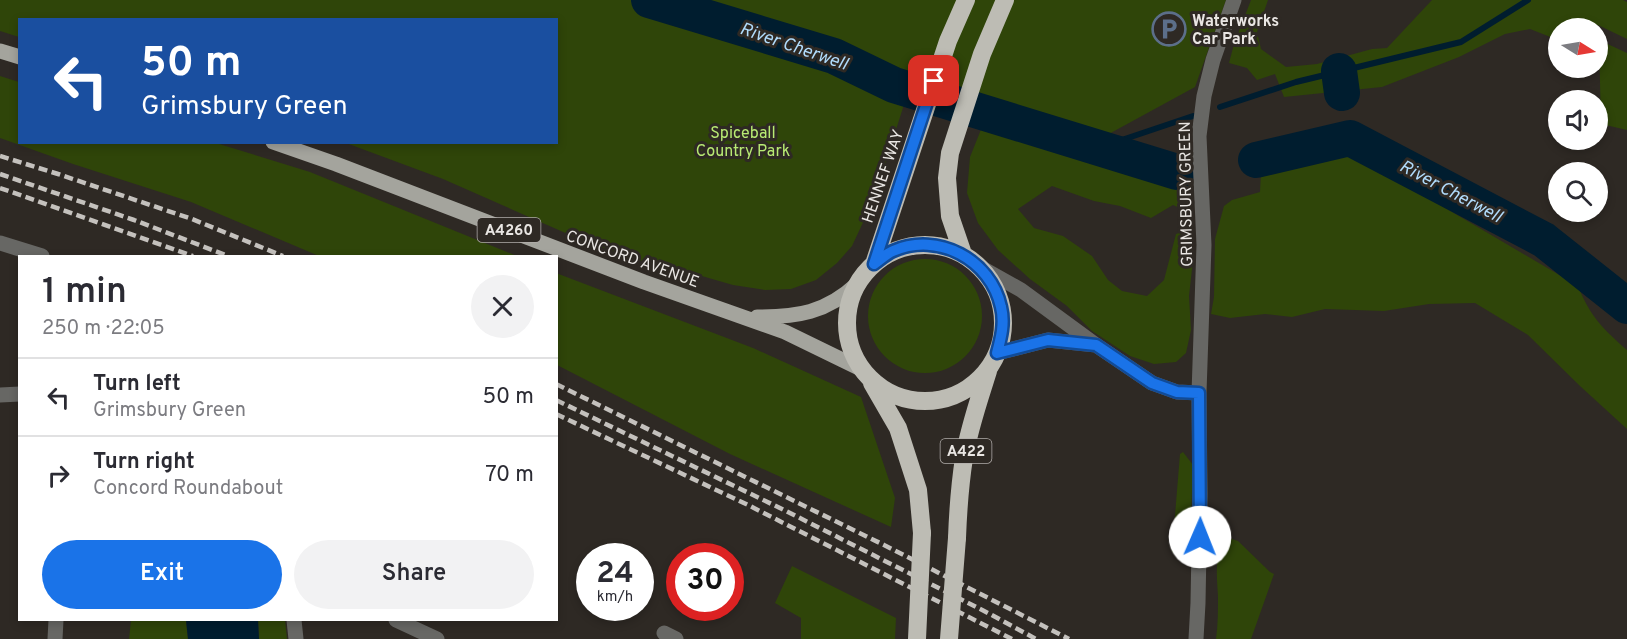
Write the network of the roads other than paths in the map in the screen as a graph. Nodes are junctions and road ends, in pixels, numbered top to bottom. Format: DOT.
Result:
graph roads {
  1 [pos="966,0"];
  2 [pos="1005,0"];
  3 [pos="1234,0"];
  4 [pos="0,51"];
  5 [pos="18,56"];
  6 [pos="279,144"];
  7 [pos="0,243"];
  8 [pos="963,254"];
  9 [pos="39,255"];
  10 [pos="874,264"];
  11 [pos="980,267"];
  12 [pos="856,284"];
  13 [pos="745,318"];
  14 [pos="1096,345"];
  15 [pos="993,360"];
  16 [pos="866,374"];
  17 [pos="1199,393"];
  18 [pos="18,394"];
  19 [pos="0,395"];
  20 [pos="57,621"];
  21 [pos="294,621"];
  22 [pos="398,621"];
  23 [pos="434,638"];
  24 [pos="55,639"];
  25 [pos="296,639"];
  26 [pos="918,639"];
  27 [pos="949,639"];
  28 [pos="1196,639"];
  1 -- 10 [label="highway, HENNEF WAY"];
  2 -- 8 [label="highway"];
  3 -- 17 [label="street, GRIMSBURY GREEN"];
  4 -- 5 [label="main road"];
  6 -- 13 [label="main road, CONCORD AVENUE / A4260"];
  7 -- 9 [label="street"];
  8 -- 10 [label="highway"];
  8 -- 11 [label="highway"];
  10 -- 12 [label="highway"];
  11 -- 14 [label="street"];
  11 -- 15 [label="highway"];
  12 -- 13 [label="main road, CONCORD AVENUE / A4260"];
  12 -- 16 [label="highway"];
  13 -- 16 [label="main road, CONCORD AVENUE / A4260"];
  14 -- 15 [label="street"];
  14 -- 17 [label="street"];
  15 -- 16 [label="highway"];
  15 -- 27 [label="highway, A422, bridge"];
  16 -- 26 [label="highway, bridge"];
  17 -- 28 [label="street, GRIMSBURY GREEN"];
  18 -- 19 [label="street"];
  20 -- 24 [label="street"];
  21 -- 25 [label="street"];
  22 -- 23 [label="street"];
}
